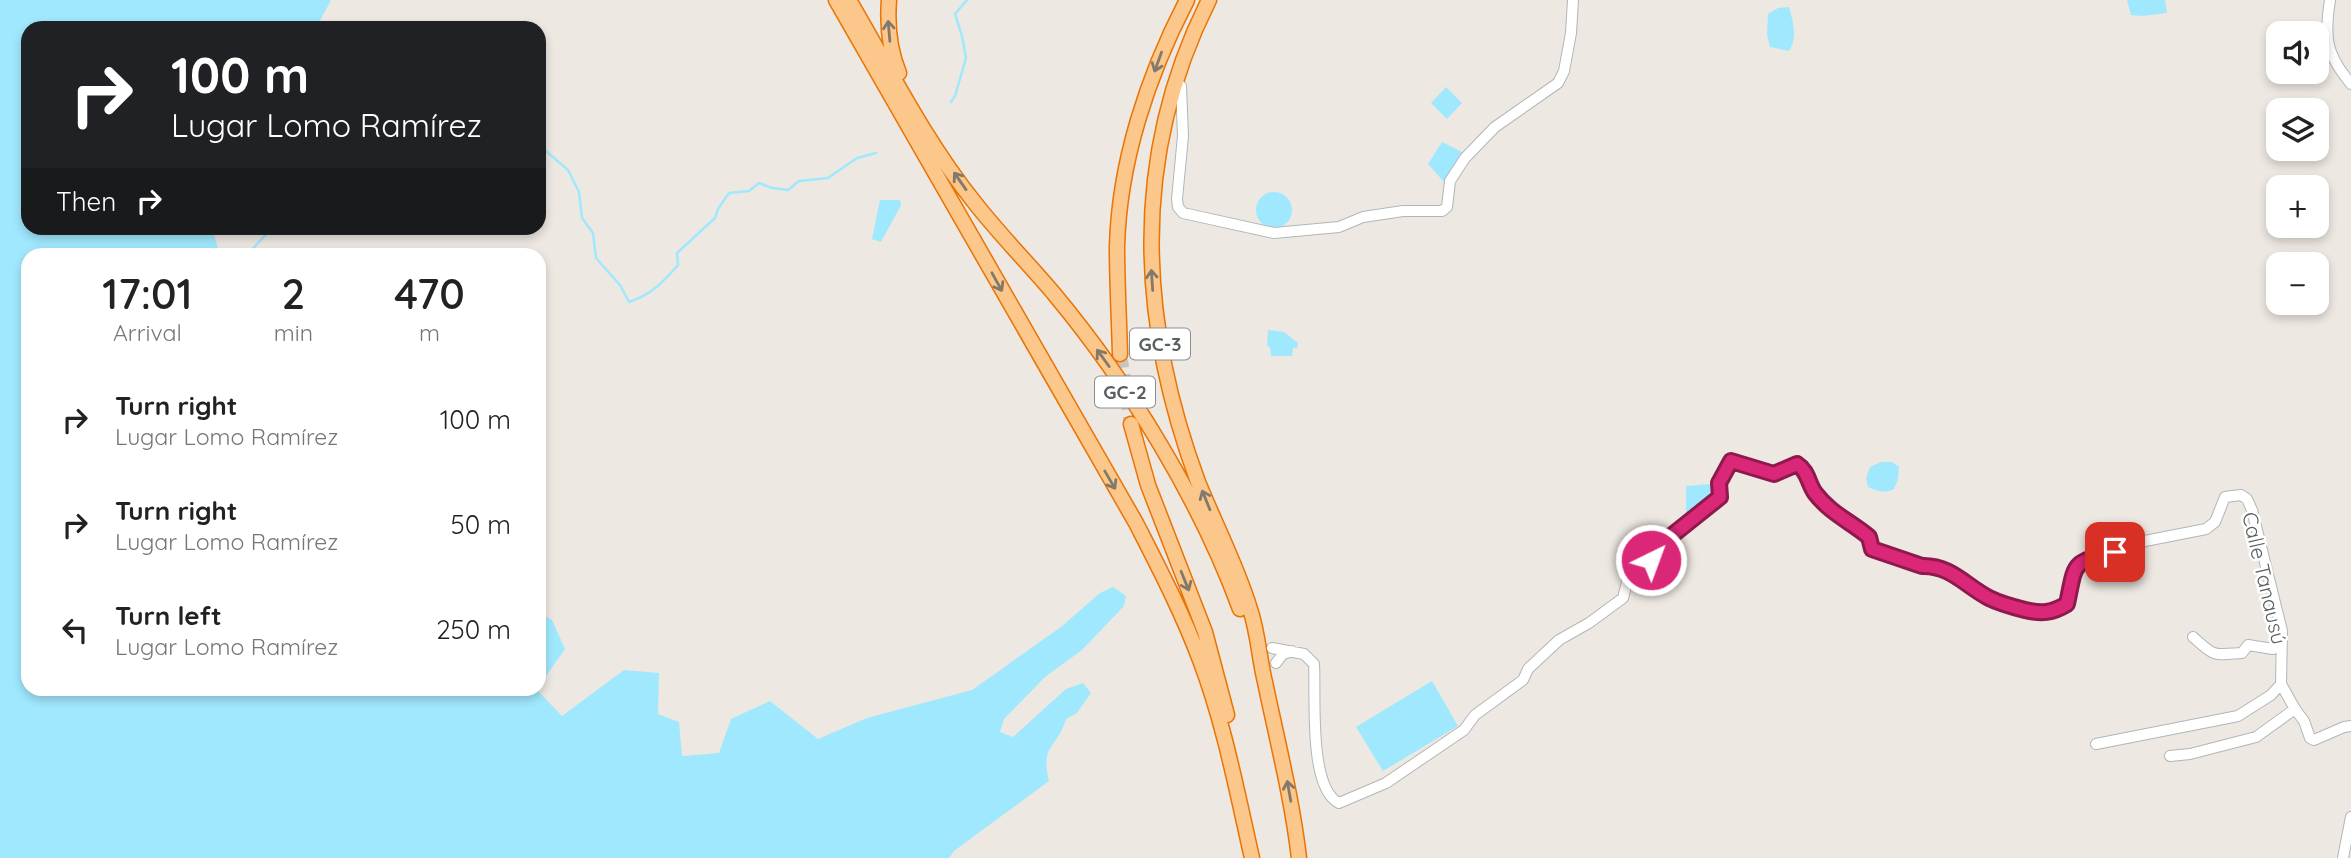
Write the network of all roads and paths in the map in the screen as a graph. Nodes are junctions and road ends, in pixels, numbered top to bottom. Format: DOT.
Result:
graph roads {
  1 [pos="828,0"];
  2 [pos="836,0"];
  3 [pos="849,0"];
  4 [pos="889,0"];
  5 [pos="1187,0"];
  6 [pos="1209,0"];
  7 [pos="1217,0"];
  8 [pos="1573,0"];
  9 [pos="2330,0"];
  10 [pos="2351,84"];
  11 [pos="1181,86"];
  12 [pos="904,107"];
  13 [pos="1170,127"];
  14 [pos="1183,136"];
  15 [pos="1120,354"];
  16 [pos="1131,424"];
  17 [pos="2193,637"];
  18 [pos="2282,638"];
  19 [pos="1272,648"];
  20 [pos="1292,651"];
  21 [pos="1276,663"];
  22 [pos="1264,680"];
  23 [pos="2281,684"];
  24 [pos="2295,709"];
  25 [pos="2351,726"];
  26 [pos="2096,744"];
  27 [pos="2170,756"];
  28 [pos="1238,796"];
  29 [pos="2351,817"];
  30 [pos="1252,858"];
  31 [pos="1299,858"];
  32 [pos="2343,858"];
  1 -- 12 [label="highway"];
  2 -- 12 [label="highway, GC-2"];
  3 -- 12 [label="highway, GC-2"];
  12 -- 4 [label="highway, one-way"];
  5 -- 15 [label="highway, GC-3, one-way"];
  22 -- 6 [label="highway, GC-3, one-way"];
  7 -- 11 [label="highway"];
  8 -- 14 [label="street"];
  9 -- 10 [label="street"];
  11 -- 13 [label="highway"];
  11 -- 14 [label="street"];
  22 -- 12 [label="highway, GC-2, one-way"];
  12 -- 28 [label="highway, GC-2, one-way"];
  13 -- 14 [label="street"];
  16 -- 28 [label="highway, one-way"];
  17 -- 18 [label="street"];
  18 -- 20 [label="street, Calle Tanausú"];
  18 -- 23 [label="street, Calle Tanausú"];
  19 -- 20 [label="street"];
  20 -- 21 [label="street"];
  31 -- 22 [label="highway, GC-2, one-way"];
  23 -- 24 [label="street"];
  23 -- 26 [label="street"];
  24 -- 25 [label="street"];
  24 -- 27 [label="street"];
  28 -- 30 [label="highway, GC-2"];
  29 -- 32 [label="street"];
}
